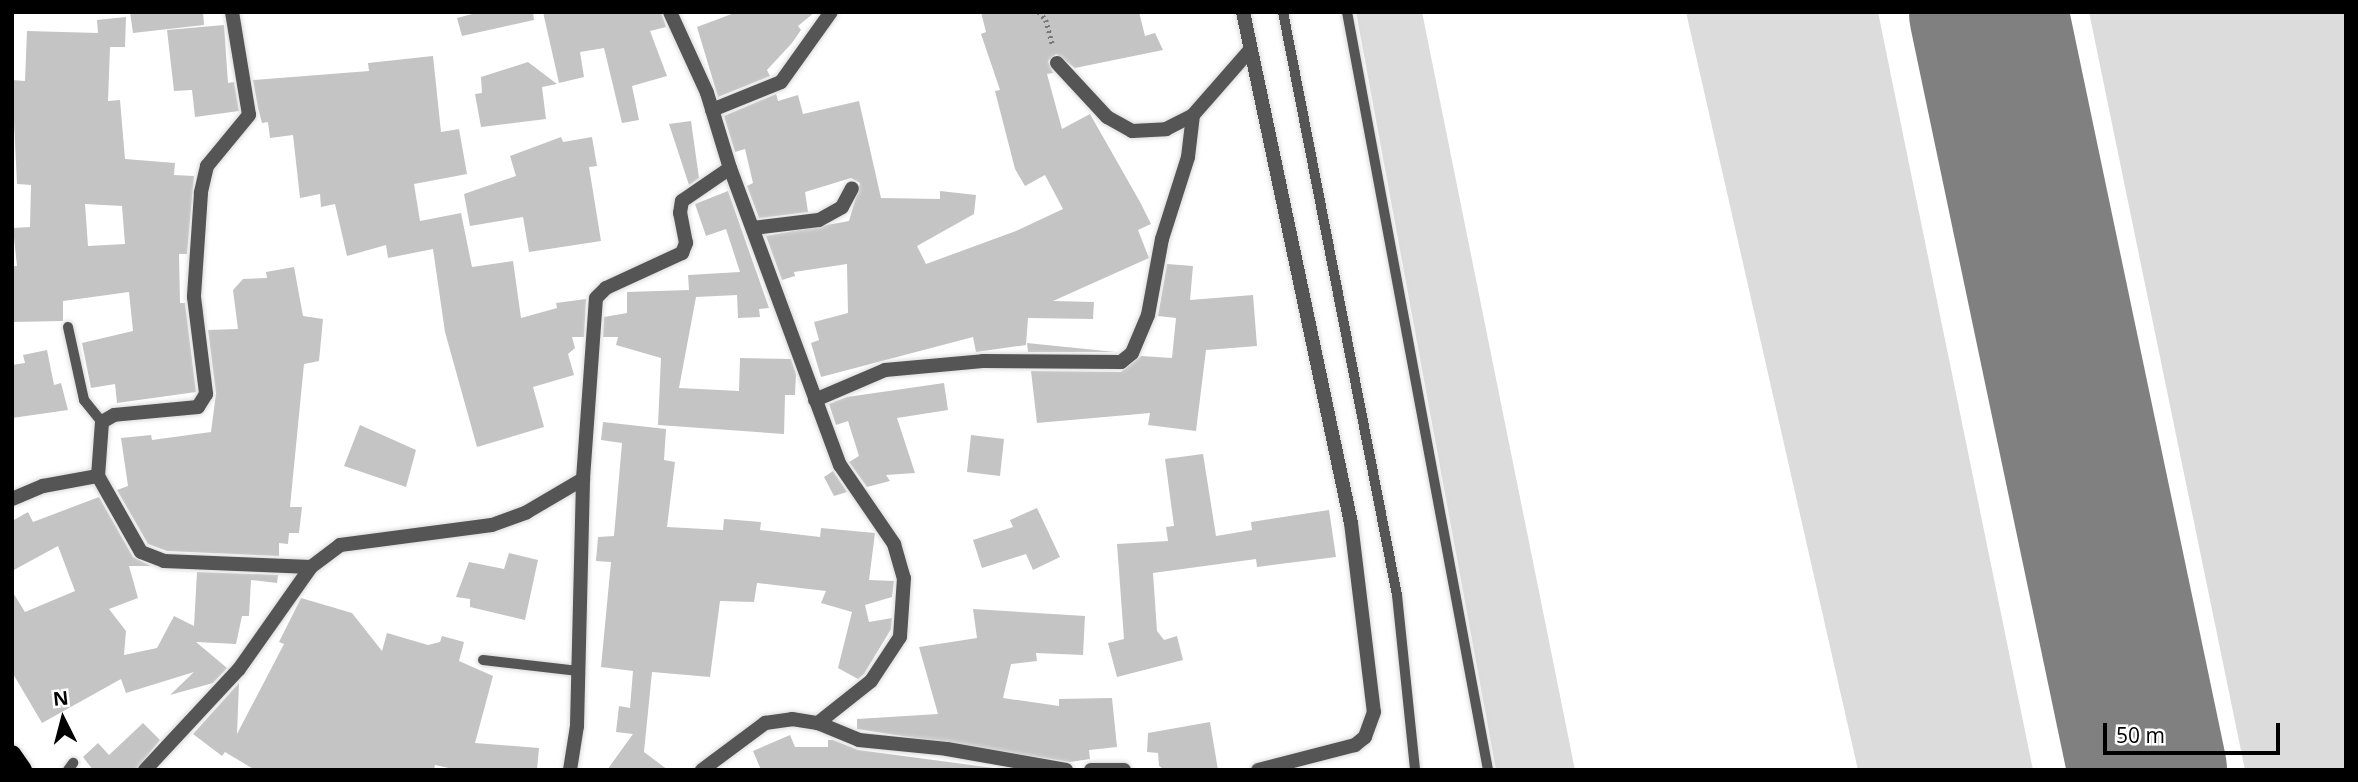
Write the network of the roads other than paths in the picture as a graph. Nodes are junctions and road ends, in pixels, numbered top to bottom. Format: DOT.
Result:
graph roads {
  1 [pos="232,12"];
  2 [pos="670,12"];
  3 [pos="831,12"];
  4 [pos="1243,12"];
  5 [pos="1283,12"];
  6 [pos="1347,12"];
  7 [pos="1250,50"];
  8 [pos="1057,63"];
  9 [pos="712,110"];
  10 [pos="1193,115"];
  11 [pos="730,168"];
  12 [pos="852,188"];
  13 [pos="753,228"];
  14 [pos="68,327"];
  15 [pos="815,400"];
  16 [pos="102,422"];
  17 [pos="98,476"];
  18 [pos="583,479"];
  19 [pos="12,499"];
  20 [pos="311,567"];
  21 [pos="483,660"];
  22 [pos="578,671"];
  23 [pos="818,723"];
  24 [pos="12,754"];
  25 [pos="23,770"];
  26 [pos="145,770"];
  27 [pos="570,770"];
  28 [pos="702,770"];
  29 [pos="1066,770"];
  30 [pos="1091,770"];
  31 [pos="1124,770"];
  32 [pos="1258,770"];
  33 [pos="1415,770"];
  34 [pos="1488,770"];
  1 -- 16 [label="street"];
  2 -- 9 [label="street"];
  3 -- 9 [label="street"];
  4 -- 7 [label="street"];
  5 -- 33 [label="lane"];
  6 -- 34 [label="lane"];
  7 -- 10 [label="street"];
  7 -- 32 [label="street"];
  8 -- 10 [label="street"];
  9 -- 11 [label="street"];
  10 -- 15 [label="street"];
  11 -- 13 [label="street"];
  11 -- 18 [label="street"];
  12 -- 13 [label="street"];
  13 -- 15 [label="street"];
  14 -- 16 [label="lane"];
  15 -- 23 [label="street"];
  16 -- 17 [label="street"];
  17 -- 19 [label="street"];
  17 -- 20 [label="street"];
  18 -- 20 [label="street"];
  18 -- 22 [label="street"];
  20 -- 26 [label="street"];
  21 -- 22 [label="lane"];
  22 -- 27 [label="street"];
  23 -- 28 [label="street"];
  23 -- 29 [label="street"];
  24 -- 25 [label="main road"];
  30 -- 31 [label="street"];
}
